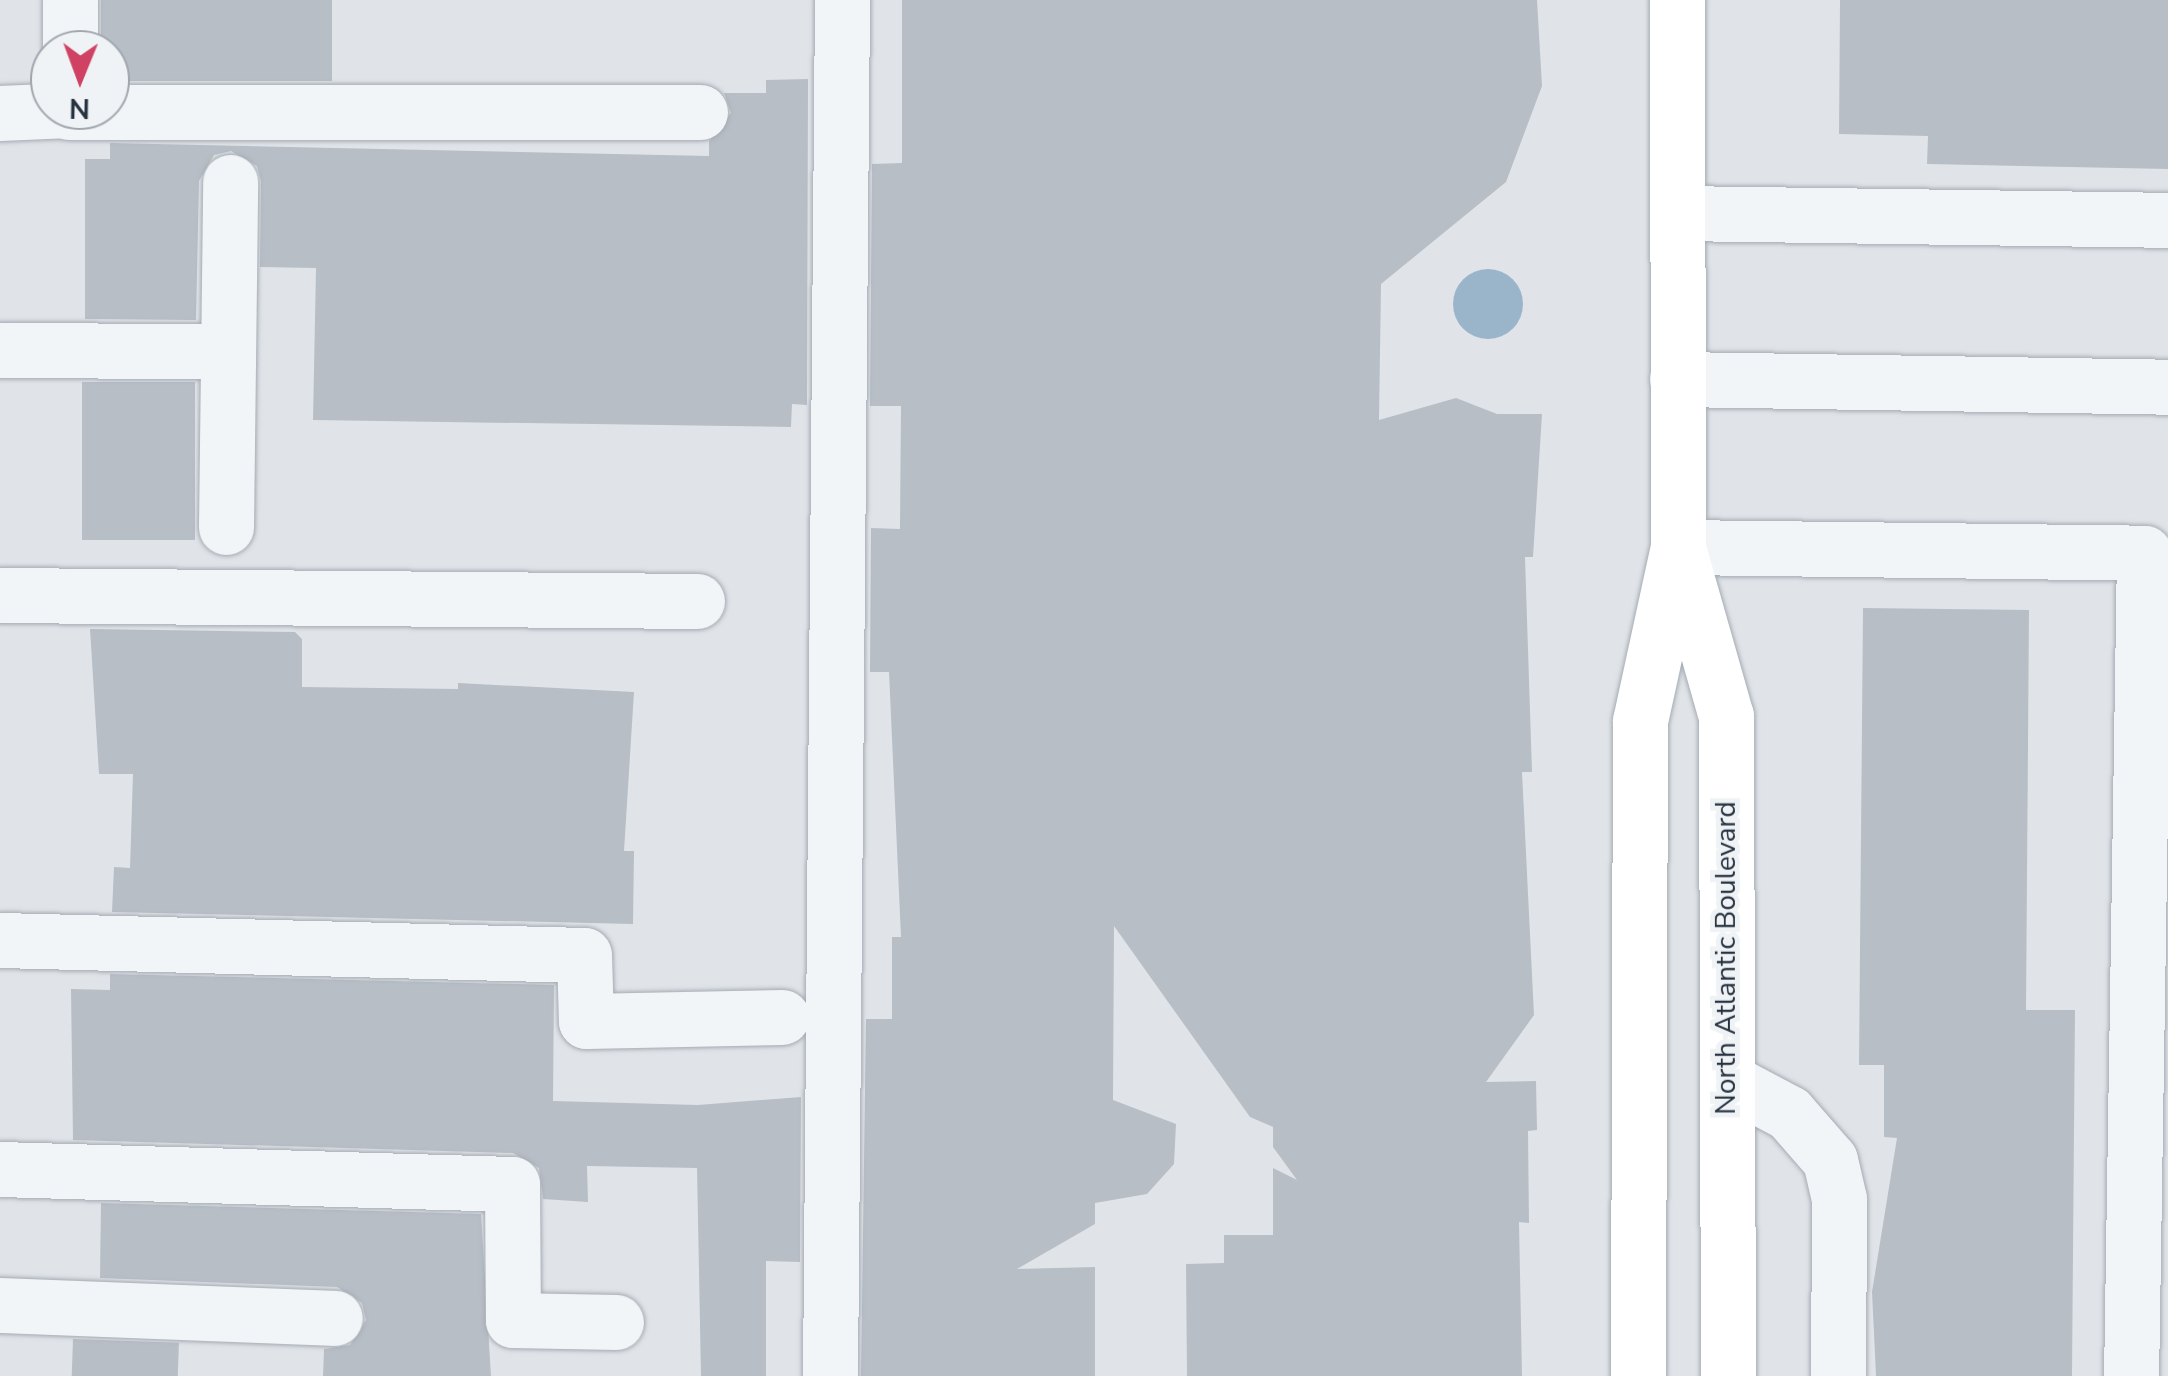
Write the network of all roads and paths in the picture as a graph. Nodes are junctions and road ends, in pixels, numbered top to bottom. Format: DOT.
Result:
graph roads {
  1 [pos="70,0"];
  2 [pos="842,0"];
  3 [pos="1677,0"];
  4 [pos="70,30"];
  5 [pos="130,111"];
  6 [pos="30,112"];
  7 [pos="700,112"];
  8 [pos="0,113"];
  9 [pos="230,182"];
  10 [pos="1677,213"];
  11 [pos="2168,220"];
  12 [pos="0,350"];
  13 [pos="228,351"];
  14 [pos="1677,379"];
  15 [pos="2168,387"];
  16 [pos="226,528"];
  17 [pos="1678,547"];
  18 [pos="0,594"];
  19 [pos="698,601"];
  20 [pos="0,940"];
  21 [pos="782,1016"];
  22 [pos="1727,1080"];
  23 [pos="0,1169"];
  24 [pos="0,1306"];
  25 [pos="335,1318"];
  26 [pos="616,1322"];
  27 [pos="830,1376"];
  28 [pos="1638,1376"];
  29 [pos="1728,1376"];
  30 [pos="1838,1376"];
  31 [pos="2131,1376"];
  1 -- 4 [label="lane"];
  2 -- 27 [label="lane"];
  3 -- 10 [label="main road, North Atlantic Boulevard"];
  5 -- 7 [label="lane"];
  6 -- 8 [label="lane"];
  9 -- 13 [label="lane"];
  10 -- 11 [label="lane"];
  10 -- 14 [label="main road, North Atlantic Boulevard"];
  12 -- 13 [label="lane"];
  13 -- 16 [label="lane"];
  14 -- 15 [label="lane"];
  14 -- 17 [label="main road, North Atlantic Boulevard"];
  17 -- 22 [label="main road, North Atlantic Boulevard"];
  17 -- 28 [label="main road, North Atlantic Boulevard"];
  17 -- 31 [label="lane"];
  18 -- 19 [label="lane"];
  20 -- 21 [label="lane"];
  22 -- 29 [label="main road, North Atlantic Boulevard"];
  22 -- 30 [label="lane"];
  23 -- 26 [label="lane"];
  24 -- 25 [label="lane"];
}
